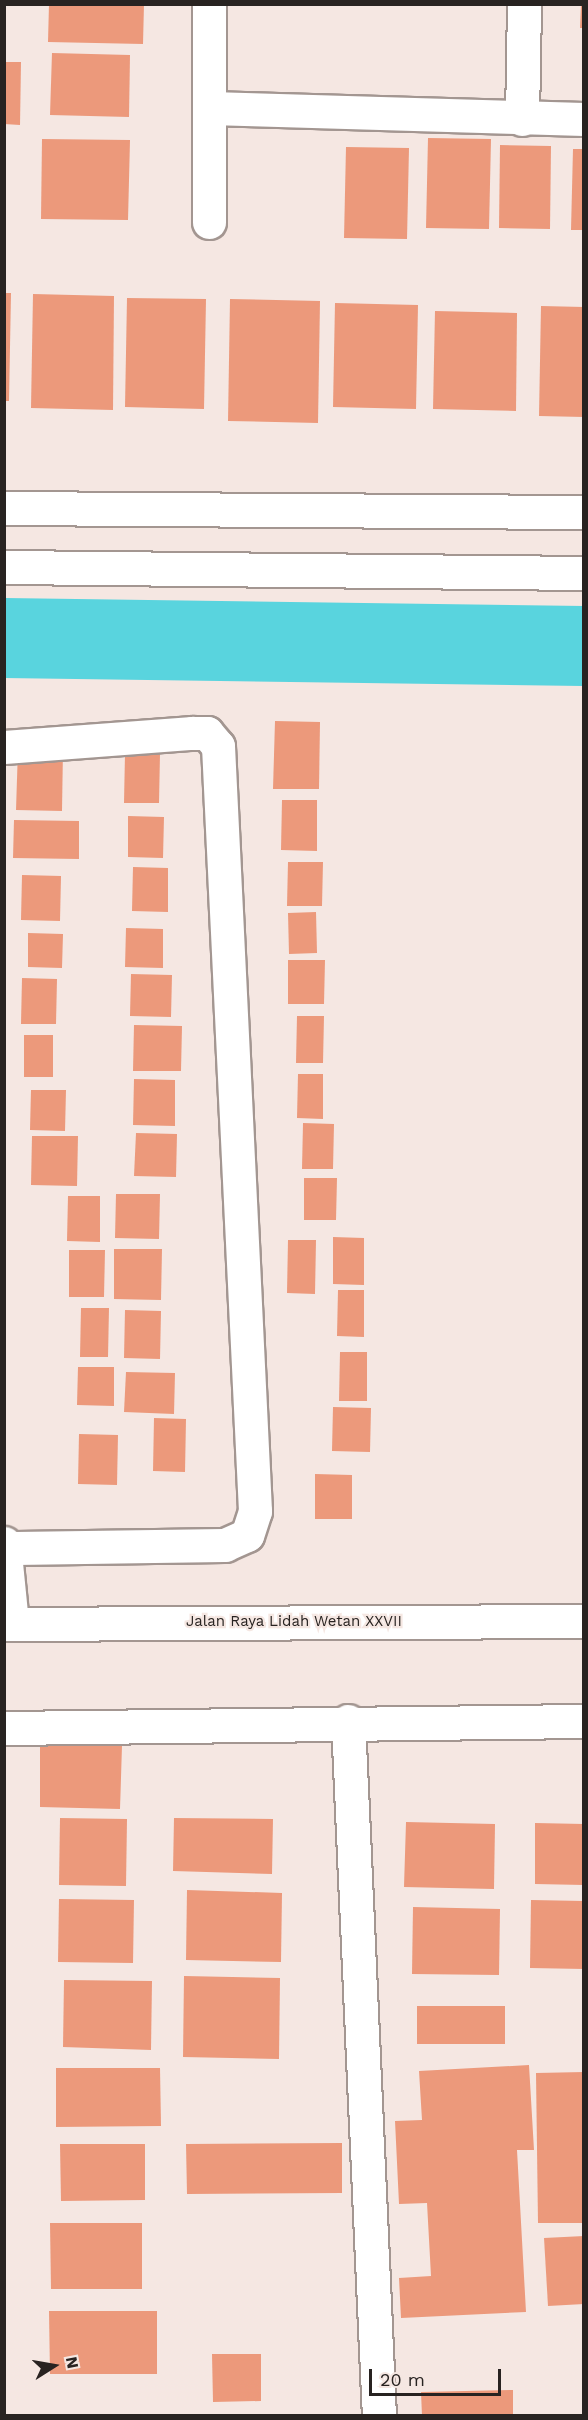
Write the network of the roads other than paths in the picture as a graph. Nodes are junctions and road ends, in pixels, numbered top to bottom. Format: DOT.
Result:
graph roads {
  1 [pos="209,4"];
  2 [pos="524,4"];
  3 [pos="210,108"];
  4 [pos="522,119"];
  5 [pos="584,119"];
  6 [pos="209,222"];
  7 [pos="4,508"];
  8 [pos="584,512"];
  9 [pos="4,567"];
  10 [pos="584,573"];
  11 [pos="4,747"];
  12 [pos="5,1546"];
  13 [pos="584,1621"];
  14 [pos="8,1624"];
  15 [pos="348,1721"];
  16 [pos="584,1721"];
  17 [pos="4,1728"];
  18 [pos="379,2415"];
  1 -- 3 [label="street"];
  2 -- 4 [label="street"];
  3 -- 4 [label="street"];
  3 -- 6 [label="street"];
  4 -- 5 [label="street"];
  7 -- 8 [label="street"];
  9 -- 10 [label="street"];
  11 -- 12 [label="street"];
  12 -- 14 [label="street"];
  13 -- 14 [label="street, Jalan Raya Lidah Wetan XXVII"];
  15 -- 16 [label="street"];
  15 -- 17 [label="street"];
  15 -- 18 [label="street"];
}
